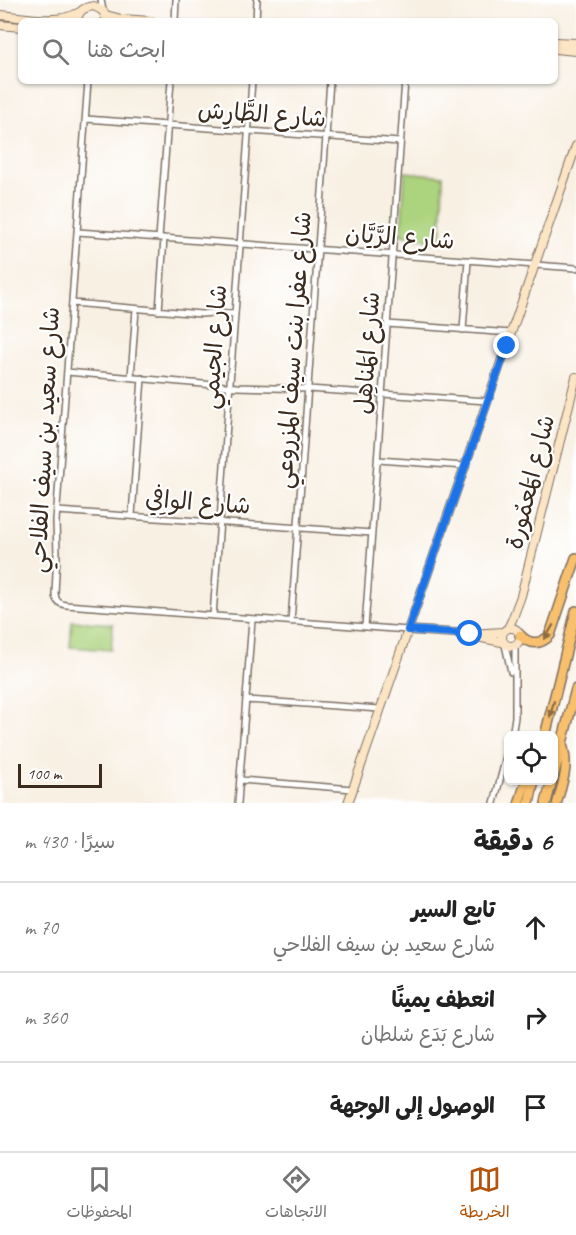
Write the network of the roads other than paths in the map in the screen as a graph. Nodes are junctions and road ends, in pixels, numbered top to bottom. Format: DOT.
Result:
graph roads {
  1 [pos="101,0"];
  2 [pos="176,0"];
  3 [pos="257,0"];
  4 [pos="89,3"];
  5 [pos="80,12"];
  6 [pos="0,15"];
  7 [pos="105,16"];
  8 [pos="44,18"];
  9 [pos="64,18"];
  10 [pos="78,18"];
  11 [pos="175,18"];
  12 [pos="256,18"];
  13 [pos="0,25"];
  14 [pos="18,27"];
  15 [pos="558,42"];
  16 [pos="576,43"];
  17 [pos="558,49"];
  18 [pos="576,51"];
  19 [pos="88,84"];
  20 [pos="171,84"];
  21 [pos="252,84"];
  22 [pos="330,84"];
  23 [pos="405,84"];
  24 [pos="86,119"];
  25 [pos="167,125"];
  26 [pos="248,131"];
  27 [pos="326,137"];
  28 [pos="400,142"];
  29 [pos="576,146"];
  30 [pos="78,232"];
  31 [pos="161,238"];
  32 [pos="240,244"];
  33 [pos="318,249"];
  34 [pos="392,255"];
  35 [pos="468,260"];
  36 [pos="535,265"];
  37 [pos="576,268"];
  38 [pos="72,303"];
  39 [pos="136,309"];
  40 [pos="159,311"];
  41 [pos="235,314"];
  42 [pos="387,324"];
  43 [pos="463,330"];
  44 [pos="511,333"];
  45 [pos="67,372"];
  46 [pos="131,377"];
  47 [pos="576,377"];
  48 [pos="142,378"];
  49 [pos="229,386"];
  50 [pos="308,389"];
  51 [pos="382,394"];
  52 [pos="487,401"];
  53 [pos="378,460"];
  54 [pos="465,466"];
  55 [pos="57,511"];
  56 [pos="132,515"];
  57 [pos="219,522"];
  58 [pos="298,528"];
  59 [pos="372,533"];
  60 [pos="576,558"];
  61 [pos="521,596"];
  62 [pos="576,611"];
  63 [pos="213,616"];
  64 [pos="252,620"];
  65 [pos="291,622"];
  66 [pos="365,627"];
  67 [pos="408,630"];
  68 [pos="505,630"];
  69 [pos="519,633"];
  70 [pos="470,634"];
  71 [pos="504,643"];
  72 [pos="515,645"];
  73 [pos="514,676"];
  74 [pos="576,689"];
  75 [pos="246,700"];
  76 [pos="380,709"];
  77 [pos="513,731"];
  78 [pos="546,731"];
  79 [pos="561,743"];
  80 [pos="558,756"];
  81 [pos="504,764"];
  82 [pos="240,780"];
  83 [pos="524,785"];
  84 [pos="533,785"];
  85 [pos="551,785"];
  86 [pos="353,789"];
  87 [pos="238,803"];
  88 [pos="348,803"];
  89 [pos="494,803"];
  90 [pos="519,803"];
  91 [pos="529,803"];
  92 [pos="546,803"];
  93 [pos="557,803"];
  1 -- 7 [label="street"];
  2 -- 11 [label="street"];
  3 -- 12 [label="street"];
  4 -- 5 [label="street"];
  4 -- 7 [label="street"];
  5 -- 9 [label="street"];
  5 -- 10 [label="street"];
  6 -- 8 [label="street"];
  13 -- 14 [label="street"];
  15 -- 16 [label="street"];
  17 -- 18 [label="street"];
  19 -- 24 [label="street, شارع سعيد بن سيف الفلاحي"];
  20 -- 25 [label="street"];
  21 -- 26 [label="street, شارع الجيمي"];
  22 -- 27 [label="street, شارع عفرا بنت سيف المزروعي"];
  23 -- 28 [label="street, شارع المَناهِل"];
  24 -- 25 [label="street, شارع الطَّارِش"];
  24 -- 30 [label="street, شارع سعيد بن سيف الفلاحي"];
  25 -- 26 [label="street, شارع الطَّارِش"];
  25 -- 31 [label="street"];
  26 -- 27 [label="street, شارع الطَّارِش"];
  26 -- 32 [label="street, شارع الجيمي"];
  27 -- 28 [label="street, شارع الطَّارِش"];
  27 -- 33 [label="street, شارع عفرا بنت سيف المزروعي"];
  28 -- 34 [label="street, شارع المَناهِل"];
  29 -- 36 [label="street"];
  30 -- 31 [label="street, شارع الرَّيَّان"];
  30 -- 38 [label="street, شارع سعيد بن سيف الفلاحي"];
  31 -- 32 [label="street, شارع الرَّيَّان"];
  31 -- 40 [label="street"];
  32 -- 33 [label="street, شارع الرَّيَّان"];
  32 -- 41 [label="street, شارع الجيمي"];
  33 -- 34 [label="street, شارع الرَّيَّان"];
  33 -- 50 [label="street, شارع عفرا بنت سيف المزروعي"];
  34 -- 35 [label="street, شارع الرَّيَّان"];
  34 -- 42 [label="street, شارع المَناهِل"];
  35 -- 36 [label="street, شارع الرَّيَّان"];
  35 -- 43 [label="street"];
  36 -- 37 [label="street, شارع الرَّيَّان"];
  36 -- 44 [label="street"];
  38 -- 39 [label="street"];
  38 -- 45 [label="street, شارع سعيد بن سيف الفلاحي"];
  39 -- 40 [label="street"];
  39 -- 46 [label="street"];
  40 -- 41 [label="street"];
  41 -- 49 [label="street, شارع الجيمي"];
  42 -- 43 [label="street"];
  42 -- 51 [label="street, شارع المَناهِل"];
  43 -- 44 [label="street"];
  44 -- 52 [label="street"];
  45 -- 46 [label="street"];
  45 -- 55 [label="street, شارع سعيد بن سيف الفلاحي"];
  46 -- 48 [label="street"];
  47 -- 61 [label="street, شارع المَعمُورة"];
  48 -- 49 [label="street"];
  48 -- 56 [label="street"];
  49 -- 50 [label="street"];
  49 -- 57 [label="street, شارع الجيمي"];
  50 -- 51 [label="street"];
  50 -- 58 [label="street, شارع عفرا بنت سيف المزروعي"];
  51 -- 52 [label="street"];
  51 -- 53 [label="street, شارع المَناهِل"];
  52 -- 54 [label="street"];
  53 -- 54 [label="street"];
  53 -- 59 [label="street, شارع المَناهِل"];
  54 -- 67 [label="street"];
  55 -- 56 [label="street, شارع الوافِي"];
  55 -- 63 [label="street, شارع سعيد بن سيف الفلاحي"];
  56 -- 57 [label="street, شارع الوافِي"];
  57 -- 58 [label="street, شارع الوافِي"];
  57 -- 63 [label="street, شارع الجيمي"];
  58 -- 59 [label="street, شارع الوافِي"];
  58 -- 65 [label="street, شارع عفرا بنت سيف المزروعي"];
  59 -- 66 [label="street, شارع المَناهِل"];
  60 -- 69 [label="highway, one-way"];
  61 -- 68 [label="street, شارع المَعمُورة"];
  61 -- 69 [label="street, شارع المَعمُورة"];
  62 -- 78 [label="highway, one-way"];
  63 -- 64 [label="street, شارع سعيد بن سيف الفلاحي"];
  64 -- 65 [label="street, شارع سعيد بن سيف الفلاحي"];
  64 -- 75 [label="street"];
  65 -- 66 [label="street, شارع سعيد بن سيف الفلاحي"];
  66 -- 67 [label="street, شارع سعيد بن سيف الفلاحي"];
  67 -- 70 [label="street, شارع سعيد بن سيف الفلاحي"];
  67 -- 76 [label="street"];
  68 -- 69 [label="street"];
  68 -- 70 [label="street, شارع سعيد بن سيف الفلاحي"];
  68 -- 71 [label="street"];
  69 -- 72 [label="street"];
  70 -- 71 [label="street, شارع سعيد بن سيف الفلاحي"];
  71 -- 72 [label="street"];
  71 -- 73 [label="street"];
  72 -- 73 [label="street"];
  73 -- 77 [label="street"];
  74 -- 79 [label="highway"];
  75 -- 76 [label="street"];
  75 -- 82 [label="street"];
  76 -- 86 [label="street"];
  79 -- 80 [label="highway"];
  79 -- 93 [label="main road"];
  81 -- 89 [label="street"];
  82 -- 86 [label="street"];
  82 -- 87 [label="street"];
  83 -- 90 [label="main road"];
  84 -- 91 [label="highway"];
  85 -- 92 [label="highway"];
  86 -- 88 [label="street"];
}
